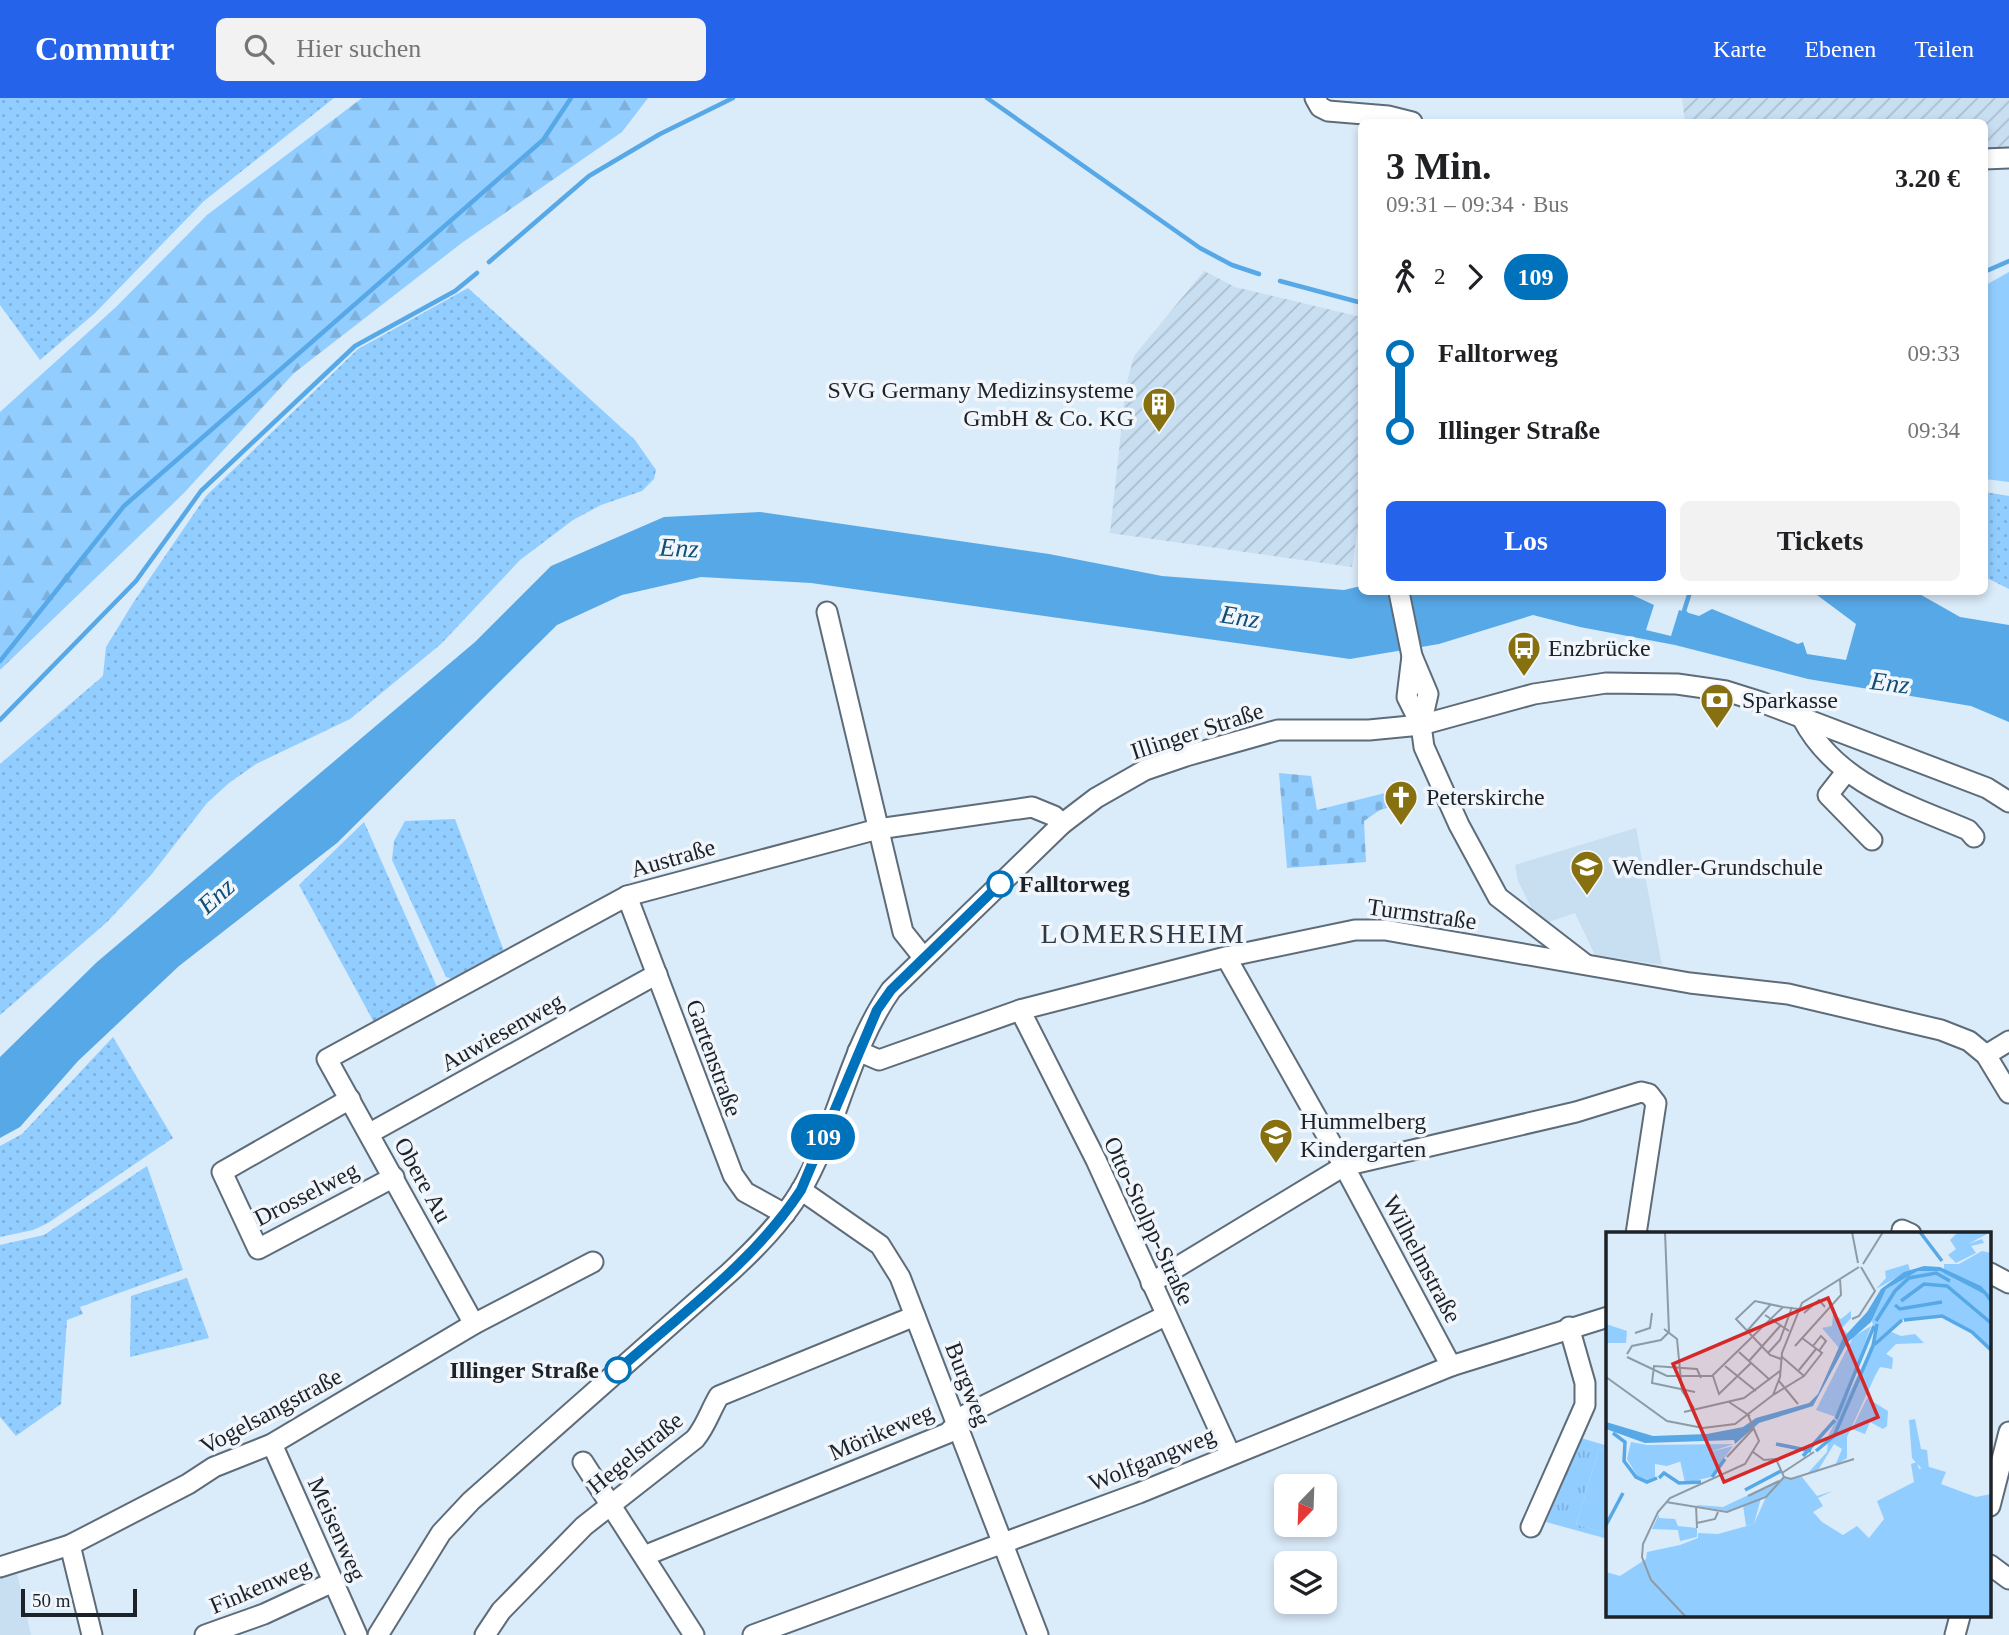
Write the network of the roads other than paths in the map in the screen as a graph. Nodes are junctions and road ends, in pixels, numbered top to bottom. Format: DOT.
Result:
graph roads {
  1 [pos="1315,98"];
  2 [pos="1400,119"];
  3 [pos="1988,159"];
  4 [pos="2009,159"];
  5 [pos="1400,595"];
  6 [pos="827,612"];
  7 [pos="1802,718"];
  8 [pos="1422,725"];
  9 [pos="1846,772"];
  10 [pos="2009,802"];
  11 [pos="1062,824"];
  12 [pos="878,829"];
  13 [pos="1974,837"];
  14 [pos="1872,840"];
  15 [pos="627,896"];
  16 [pos="923,957"];
  17 [pos="1226,957"];
  18 [pos="1586,965"];
  19 [pos="657,974"];
  20 [pos="1020,1010"];
  21 [pos="2009,1041"];
  22 [pos="858,1051"];
  23 [pos="1986,1055"];
  24 [pos="327,1059"];
  25 [pos="2009,1093"];
  26 [pos="350,1099"];
  27 [pos="370,1133"];
  28 [pos="1345,1166"];
  29 [pos="394,1177"];
  30 [pos="801,1190"];
  31 [pos="785,1214"];
  32 [pos="1636,1232"];
  33 [pos="593,1262"];
  34 [pos="1992,1274"];
  35 [pos="1151,1283"];
  36 [pos="2009,1283"];
  37 [pos="915,1316"];
  38 [pos="1166,1316"];
  39 [pos="1606,1318"];
  40 [pos="474,1324"];
  41 [pos="1569,1327"];
  42 [pos="1451,1366"];
  43 [pos="957,1424"];
  44 [pos="2004,1438"];
  45 [pos="272,1444"];
  46 [pos="1230,1454"];
  47 [pos="583,1462"];
  48 [pos="1992,1496"];
  49 [pos="610,1503"];
  50 [pos="1531,1527"];
  51 [pos="1003,1542"];
  52 [pos="70,1545"];
  53 [pos="644,1556"];
  54 [pos="1992,1566"];
  55 [pos="0,1567"];
  56 [pos="2009,1579"];
  57 [pos="333,1582"];
  58 [pos="1959,1618"];
  59 [pos="781,1630"];
  60 [pos="92,1635"];
  61 [pos="205,1635"];
  62 [pos="357,1635"];
  63 [pos="378,1635"];
  64 [pos="485,1635"];
  65 [pos="694,1635"];
  66 [pos="752,1635"];
  67 [pos="1038,1635"];
  68 [pos="1955,1635"];
  1 -- 2 [label="street"];
  3 -- 4 [label="street"];
  5 -- 8 [label="street"];
  6 -- 12 [label="street"];
  7 -- 8 [label="street, Illinger Straße"];
  7 -- 9 [label="street"];
  7 -- 10 [label="street, Illinger Straße"];
  8 -- 11 [label="street, Illinger Straße"];
  8 -- 18 [label="street"];
  9 -- 13 [label="street"];
  9 -- 14 [label="street"];
  11 -- 12 [label="street, Austraße"];
  11 -- 16 [label="street, Illinger Straße"];
  12 -- 15 [label="street, Austraße"];
  12 -- 16 [label="street"];
  15 -- 19 [label="street, Gartenstraße"];
  15 -- 24 [label="street, Austraße"];
  16 -- 22 [label="street, Illinger Straße"];
  17 -- 18 [label="street, Turmstraße"];
  17 -- 20 [label="street, Turmstraße"];
  17 -- 28 [label="street, Wilhelmstraße"];
  18 -- 23 [label="street, Turmstraße"];
  19 -- 27 [label="street, Auwiesenweg"];
  19 -- 31 [label="street, Gartenstraße"];
  20 -- 22 [label="street, Turmstraße"];
  20 -- 35 [label="street, Otto-Stolpp-Straße"];
  21 -- 23 [label="street"];
  22 -- 30 [label="street, Illinger Straße"];
  23 -- 25 [label="street, Turmstraße"];
  24 -- 26 [label="street, Obere Au"];
  26 -- 27 [label="street, Obere Au"];
  26 -- 29 [label="street, Drosselweg"];
  27 -- 29 [label="street, Obere Au"];
  28 -- 32 [label="street"];
  28 -- 35 [label="street"];
  28 -- 42 [label="street, Wilhelmstraße"];
  29 -- 40 [label="street, Obere Au"];
  30 -- 31 [label="street, Illinger Straße"];
  30 -- 37 [label="street, Burgweg"];
  31 -- 63 [label="street, Illinger Straße"];
  33 -- 40 [label="street, Vogelsangstraße"];
  34 -- 36 [label="street"];
  35 -- 38 [label="street, Otto-Stolpp-Straße"];
  37 -- 43 [label="street, Burgweg"];
  37 -- 49 [label="street, Hegelstraße"];
  38 -- 43 [label="street, Mörikeweg"];
  38 -- 46 [label="street, Otto-Stolpp-Straße"];
  39 -- 41 [label="street, Wolfgangweg"];
  40 -- 45 [label="street, Vogelsangstraße"];
  41 -- 42 [label="street, Wolfgangweg"];
  41 -- 50 [label="street"];
  42 -- 46 [label="street, Wolfgangweg"];
  43 -- 51 [label="street, Burgweg"];
  43 -- 53 [label="street, Mörikeweg"];
  44 -- 48 [label="street"];
  45 -- 52 [label="street, Vogelsangstraße"];
  45 -- 57 [label="street, Meisenweg"];
  46 -- 51 [label="street, Wolfgangweg"];
  47 -- 49 [label="street"];
  49 -- 53 [label="street"];
  49 -- 64 [label="street, Hegelstraße"];
  51 -- 59 [label="street, Wolfgangweg"];
  51 -- 67 [label="street, Burgweg"];
  52 -- 55 [label="street, Vogelsangstraße"];
  52 -- 60 [label="street"];
  53 -- 65 [label="street"];
  54 -- 56 [label="street"];
  57 -- 61 [label="street, Finkenweg"];
  57 -- 62 [label="street, Meisenweg"];
  58 -- 68 [label="street"];
  59 -- 66 [label="street, Wolfgangweg"];
}
